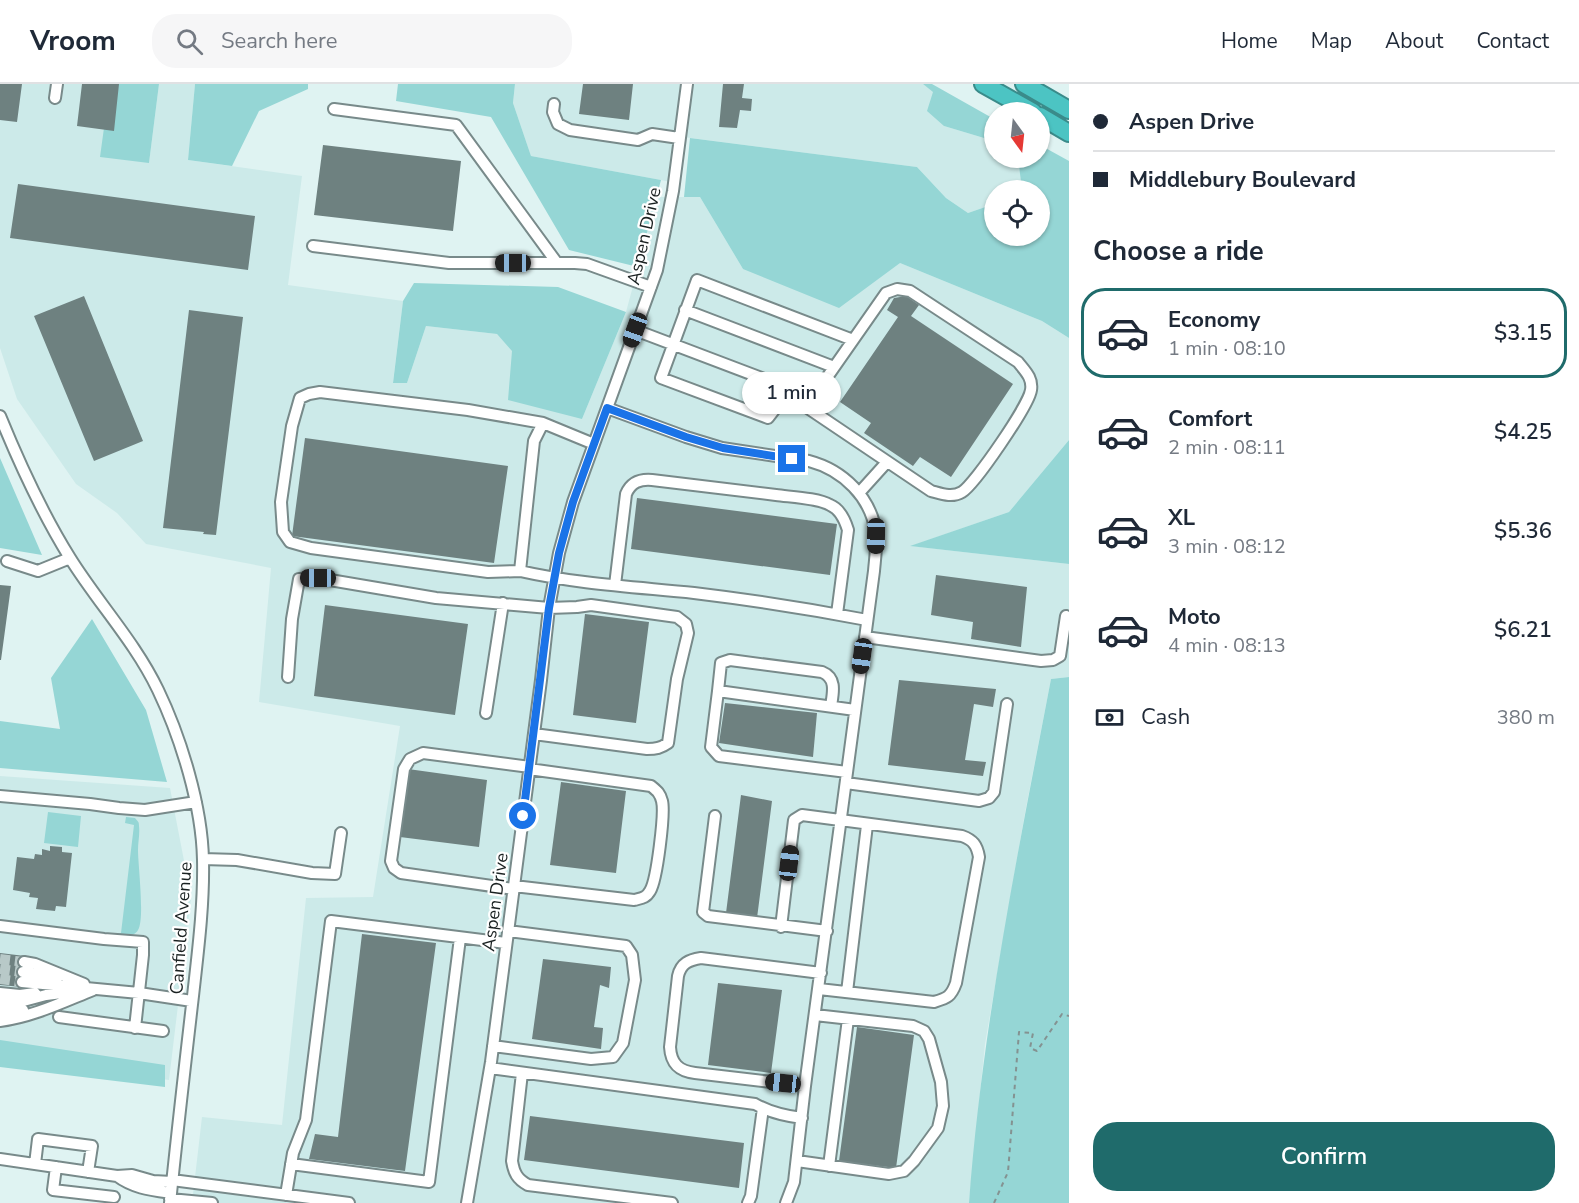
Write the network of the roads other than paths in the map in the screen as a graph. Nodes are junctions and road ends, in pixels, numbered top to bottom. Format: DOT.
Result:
graph roads {
  1 [pos="57,84"];
  2 [pos="687,84"];
  3 [pos="983,84"];
  4 [pos="1032,86"];
  5 [pos="55,98"];
  6 [pos="1015,102"];
  7 [pos="554,104"];
  8 [pos="334,110"];
  9 [pos="1069,110"];
  10 [pos="1050,122"];
  11 [pos="1069,133"];
  12 [pos="679,138"];
  13 [pos="313,246"];
  14 [pos="557,263"];
  15 [pos="651,287"];
  16 [pos="685,310"];
  17 [pos="635,330"];
  18 [pos="853,340"];
  19 [pos="672,344"];
  20 [pos="834,367"];
  21 [pos="790,396"];
  22 [pos="807,406"];
  23 [pos="607,408"];
  24 [pos="0,416"];
  25 [pos="543,423"];
  26 [pos="594,444"];
  27 [pos="887,462"];
  28 [pos="859,493"];
  29 [pos="70,558"];
  30 [pos="7,561"];
  31 [pos="520,571"];
  32 [pos="555,579"];
  33 [pos="615,585"];
  34 [pos="503,603"];
  35 [pos="549,608"];
  36 [pos="837,614"];
  37 [pos="1066,616"];
  38 [pos="867,620"];
  39 [pos="865,637"];
  40 [pos="288,677"];
  41 [pos="718,691"];
  42 [pos="1007,704"];
  43 [pos="831,706"];
  44 [pos="855,710"];
  45 [pos="486,714"];
  46 [pos="534,734"];
  47 [pos="530,768"];
  48 [pos="847,777"];
  49 [pos="0,796"];
  50 [pos="196,802"];
  51 [pos="715,816"];
  52 [pos="841,821"];
  53 [pos="867,825"];
  54 [pos="341,833"];
  55 [pos="203,859"];
  56 [pos="514,888"];
  57 [pos="0,926"];
  58 [pos="782,927"];
  59 [pos="508,931"];
  60 [pos="827,932"];
  61 [pos="460,938"];
  62 [pos="506,944"];
  63 [pos="23,972"];
  64 [pos="821,973"];
  65 [pos="95,989"];
  66 [pos="819,989"];
  67 [pos="847,992"];
  68 [pos="0,993"];
  69 [pos="140,993"];
  70 [pos="192,1001"];
  71 [pos="0,1003"];
  72 [pos="0,1013"];
  73 [pos="815,1015"];
  74 [pos="59,1017"];
  75 [pos="848,1019"];
  76 [pos="0,1022"];
  77 [pos="135,1028"];
  78 [pos="163,1032"];
  79 [pos="493,1046"];
  80 [pos="490,1068"];
  81 [pos="522,1073"];
  82 [pos="805,1086"];
  83 [pos="763,1108"];
  84 [pos="802,1118"];
  85 [pos="0,1160"];
  86 [pos="797,1161"];
  87 [pos="35,1164"];
  88 [pos="291,1164"];
  89 [pos="829,1166"];
  90 [pos="56,1167"];
  91 [pos="88,1172"];
  92 [pos="117,1176"];
  93 [pos="171,1191"];
  94 [pos="286,1195"];
  95 [pos="114,1200"];
  96 [pos="212,1203"];
  97 [pos="349,1203"];
  98 [pos="468,1203"];
  99 [pos="672,1203"];
  100 [pos="748,1203"];
  101 [pos="786,1203"];
  1 -- 5 [label="street"];
  2 -- 12 [label="street, Aspen Drive"];
  3 -- 6 [label="highway"];
  4 -- 9 [label="highway"];
  7 -- 12 [label="street"];
  8 -- 14 [label="street"];
  10 -- 11 [label="highway"];
  12 -- 15 [label="street, Aspen Drive"];
  13 -- 14 [label="street"];
  14 -- 15 [label="street"];
  15 -- 17 [label="street, Aspen Drive"];
  16 -- 18 [label="street"];
  16 -- 19 [label="street"];
  16 -- 20 [label="street"];
  17 -- 19 [label="street"];
  17 -- 23 [label="street, Aspen Drive"];
  18 -- 20 [label="street"];
  18 -- 27 [label="street"];
  19 -- 21 [label="street"];
  19 -- 21 [label="street"];
  20 -- 22 [label="street"];
  21 -- 22 [label="street"];
  22 -- 27 [label="street"];
  23 -- 26 [label="street, Aspen Drive"];
  23 -- 28 [label="street"];
  24 -- 29 [label="street, Canfield Avenue"];
  25 -- 26 [label="street"];
  25 -- 31 [label="street"];
  25 -- 31 [label="street"];
  26 -- 32 [label="street, Aspen Drive"];
  27 -- 28 [label="street"];
  28 -- 38 [label="street"];
  29 -- 30 [label="street"];
  29 -- 50 [label="street, Canfield Avenue"];
  31 -- 32 [label="street"];
  32 -- 33 [label="street"];
  32 -- 35 [label="street, Aspen Drive"];
  33 -- 36 [label="street"];
  33 -- 36 [label="street"];
  34 -- 35 [label="street"];
  34 -- 40 [label="street"];
  34 -- 45 [label="street"];
  35 -- 46 [label="street, Aspen Drive"];
  35 -- 46 [label="street"];
  36 -- 38 [label="street"];
  37 -- 39 [label="street"];
  38 -- 39 [label="street"];
  39 -- 44 [label="street"];
  41 -- 43 [label="street"];
  41 -- 43 [label="street"];
  41 -- 48 [label="street"];
  42 -- 48 [label="street"];
  43 -- 44 [label="street"];
  44 -- 48 [label="street"];
  46 -- 47 [label="street, Aspen Drive"];
  47 -- 56 [label="street, Aspen Drive"];
  47 -- 56 [label="street"];
  47 -- 56 [label="street"];
  48 -- 52 [label="street"];
  49 -- 50 [label="street"];
  50 -- 55 [label="street, Canfield Avenue"];
  51 -- 58 [label="street"];
  52 -- 53 [label="street"];
  52 -- 58 [label="street"];
  52 -- 60 [label="street"];
  53 -- 67 [label="street"];
  53 -- 67 [label="street"];
  54 -- 55 [label="street"];
  55 -- 70 [label="street, Canfield Avenue"];
  56 -- 59 [label="street, Aspen Drive"];
  57 -- 69 [label="street"];
  58 -- 60 [label="street"];
  59 -- 62 [label="street, Aspen Drive"];
  59 -- 79 [label="street"];
  60 -- 64 [label="street"];
  61 -- 62 [label="street"];
  61 -- 88 [label="street"];
  61 -- 88 [label="street"];
  62 -- 79 [label="street, Aspen Drive"];
  63 -- 65 [label="street"];
  64 -- 66 [label="street"];
  64 -- 82 [label="street"];
  65 -- 68 [label="street"];
  65 -- 69 [label="street"];
  65 -- 71 [label="street"];
  65 -- 72 [label="street"];
  65 -- 76 [label="street"];
  66 -- 67 [label="street"];
  66 -- 73 [label="street"];
  69 -- 70 [label="street"];
  69 -- 77 [label="street"];
  70 -- 93 [label="street, Canfield Avenue"];
  73 -- 75 [label="street"];
  73 -- 82 [label="street"];
  74 -- 77 [label="street"];
  75 -- 89 [label="street"];
  75 -- 89 [label="street"];
  77 -- 78 [label="street"];
  79 -- 80 [label="street, Aspen Drive"];
  80 -- 81 [label="street"];
  80 -- 98 [label="street, Aspen Drive"];
  81 -- 83 [label="street"];
  81 -- 99 [label="street"];
  82 -- 84 [label="street"];
  83 -- 84 [label="street"];
  83 -- 100 [label="street"];
  84 -- 86 [label="street"];
  85 -- 87 [label="street"];
  86 -- 89 [label="street"];
  86 -- 101 [label="street"];
  87 -- 90 [label="street"];
  87 -- 91 [label="street"];
  88 -- 94 [label="street"];
  90 -- 91 [label="street"];
  90 -- 95 [label="street"];
  91 -- 92 [label="street"];
  92 -- 93 [label="street"];
  92 -- 95 [label="street"];
  93 -- 94 [label="street"];
  93 -- 96 [label="street"];
  94 -- 97 [label="street"];
}
